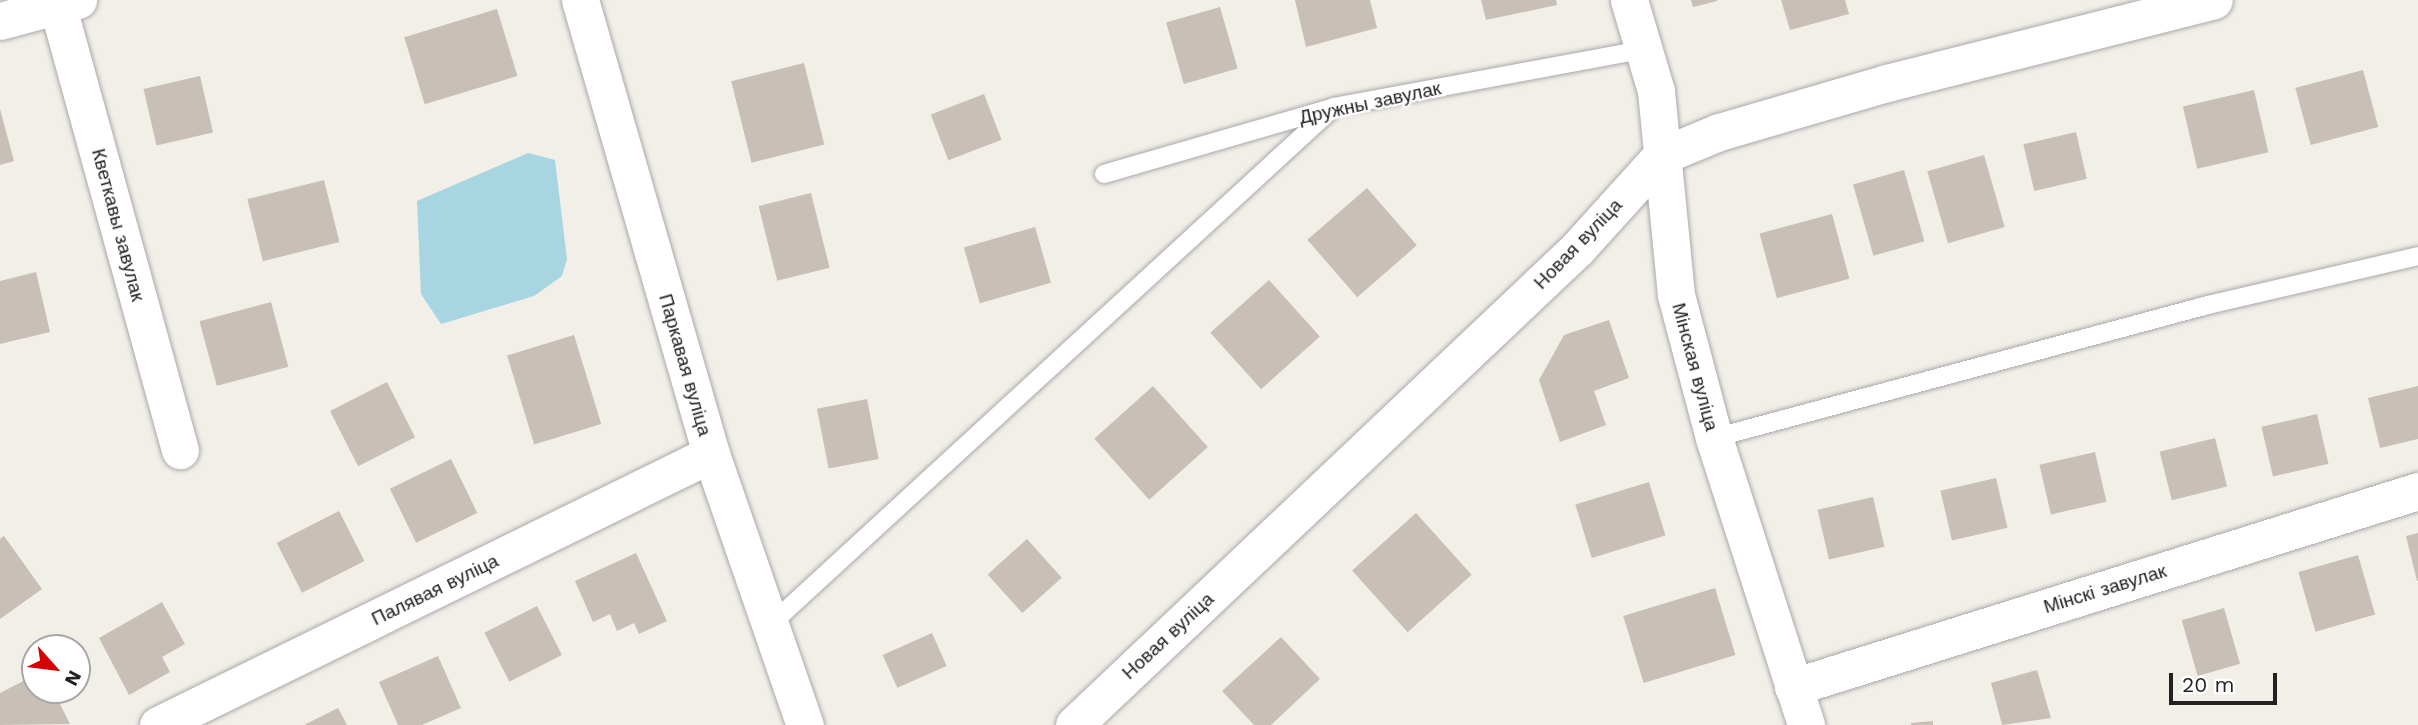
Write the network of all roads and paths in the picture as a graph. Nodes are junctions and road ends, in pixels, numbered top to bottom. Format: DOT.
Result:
graph roads {
  1 [pos="580,0"];
  2 [pos="1629,0"];
  3 [pos="2214,0"];
  4 [pos="64,2"];
  5 [pos="0,21"];
  6 [pos="1641,50"];
  7 [pos="1334,107"];
  8 [pos="1661,156"];
  9 [pos="1104,174"];
  10 [pos="2418,256"];
  11 [pos="1714,438"];
  12 [pos="180,450"];
  13 [pos="711,454"];
  14 [pos="2418,491"];
  15 [pos="769,626"];
  16 [pos="1793,687"];
  17 [pos="158,725"];
  18 [pos="805,725"];
  19 [pos="1074,725"];
  20 [pos="1806,725"];
  1 -- 13 [label="street, Паркавая вуліца"];
  2 -- 6 [label="street, Мінская вуліца"];
  3 -- 8 [label="street, Новая вуліца"];
  4 -- 5 [label="street"];
  4 -- 12 [label="street, Кветкавы завулак"];
  6 -- 7 [label="lane, Дружны завулак"];
  6 -- 8 [label="street, Мінская вуліца"];
  7 -- 9 [label="lane, Дружны завулак"];
  7 -- 15 [label="lane"];
  8 -- 11 [label="street, Мінская вуліца"];
  8 -- 19 [label="street, Новая вуліца"];
  10 -- 11 [label="lane"];
  11 -- 16 [label="street, Мінская вуліца"];
  13 -- 15 [label="street, Паркавая вуліца"];
  13 -- 17 [label="street, Палявая вуліца"];
  14 -- 16 [label="street, Мінскі завулак"];
  15 -- 18 [label="street, Паркавая вуліца"];
  16 -- 20 [label="street, Мінская вуліца"];
}
